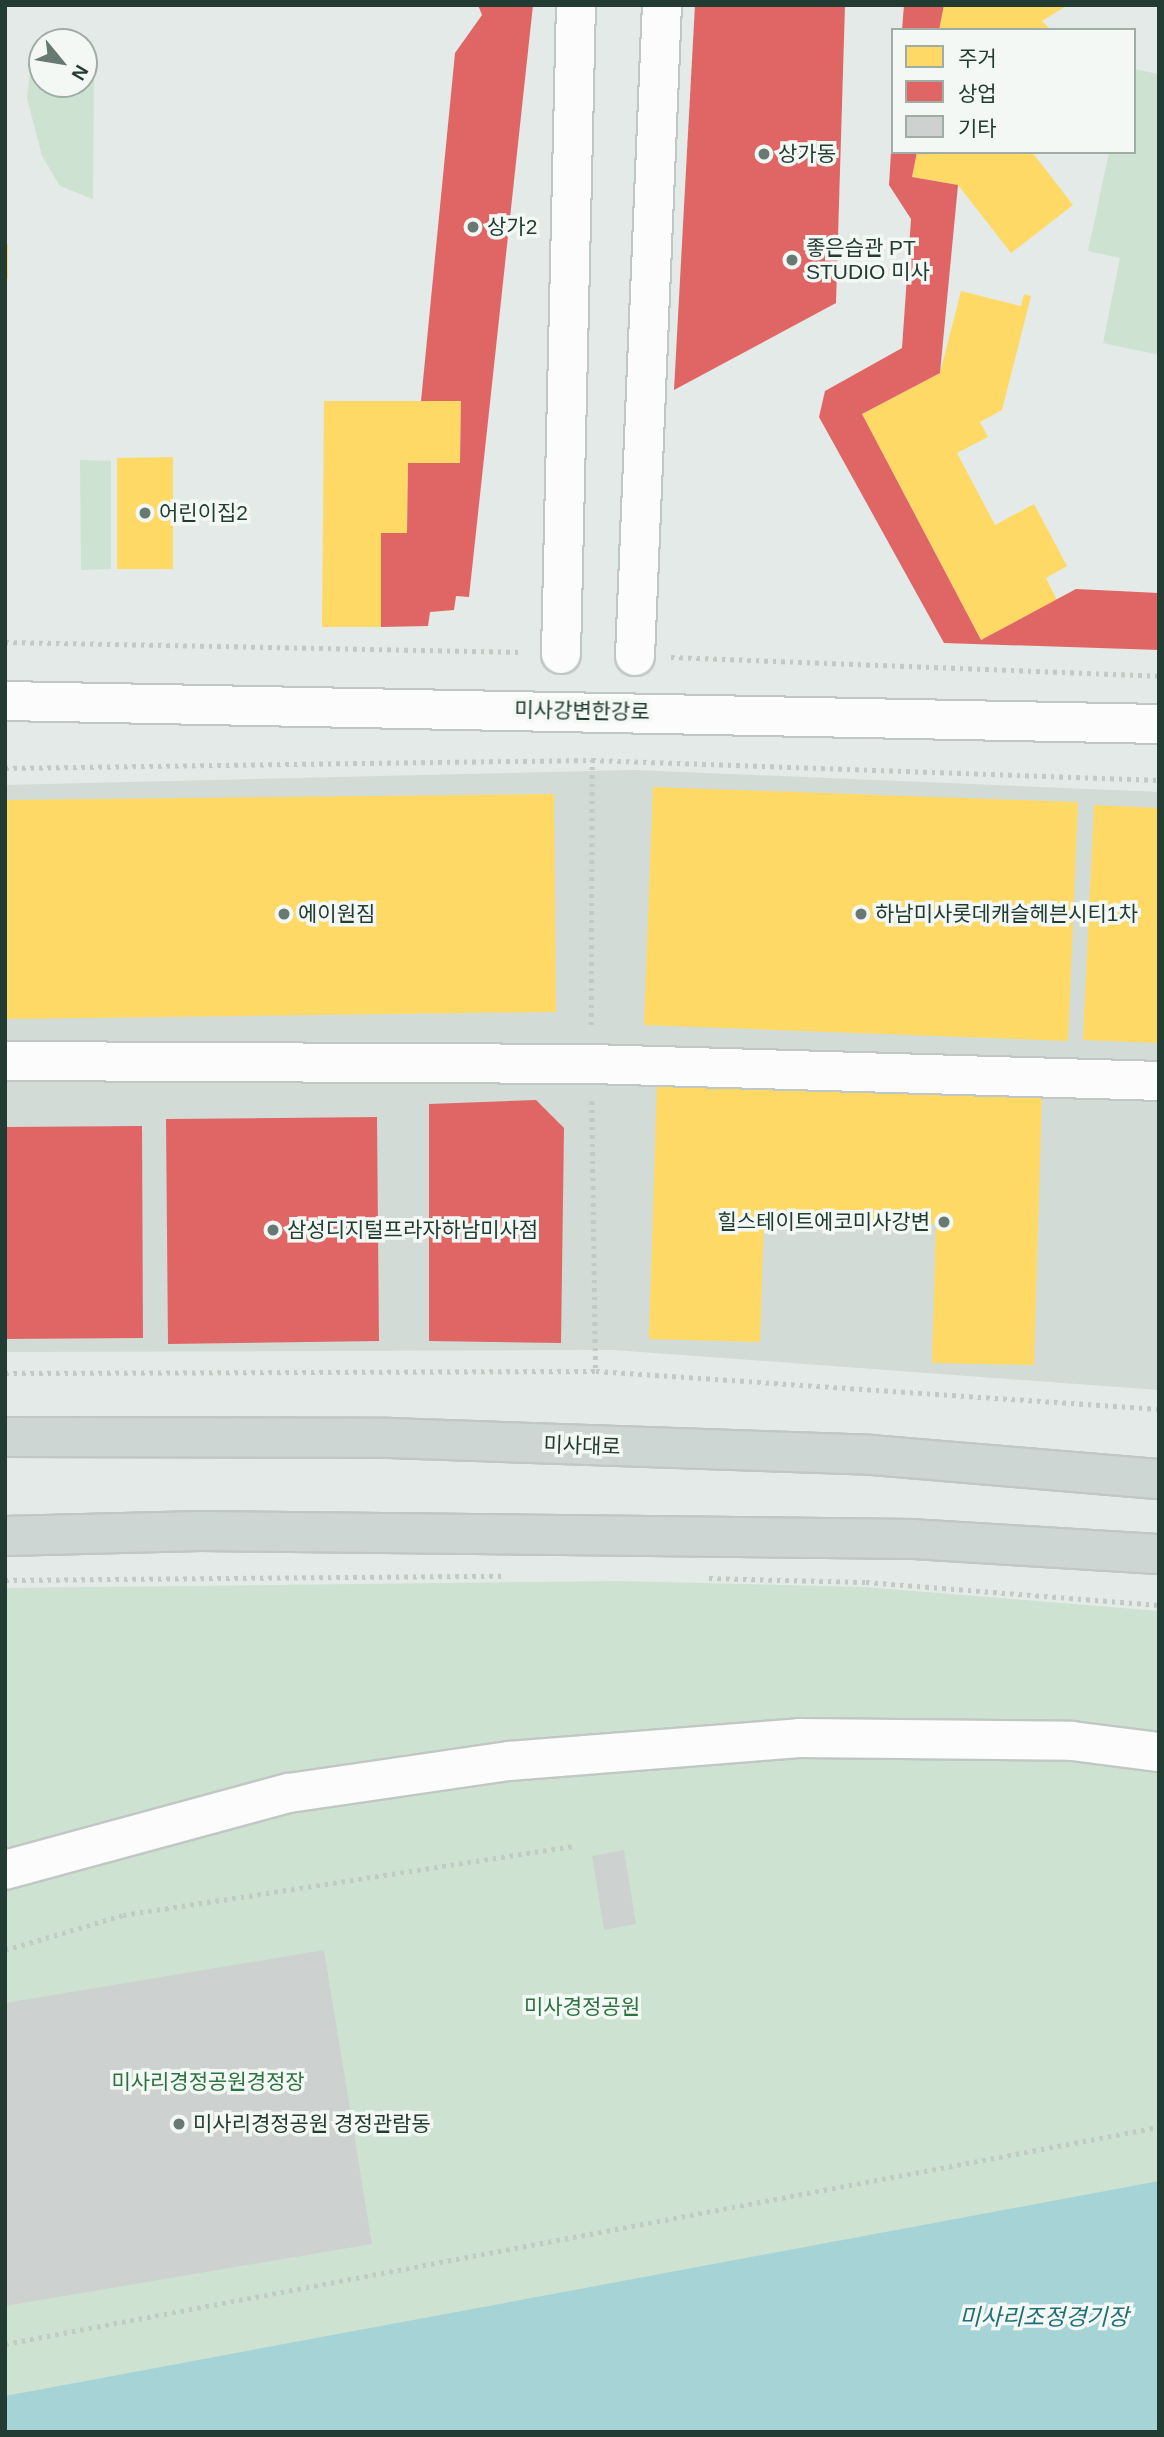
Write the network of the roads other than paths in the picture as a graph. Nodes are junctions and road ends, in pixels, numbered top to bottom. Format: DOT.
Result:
graph roads {
  1 [pos="576,5"];
  2 [pos="662,5"];
  3 [pos="561,654"];
  4 [pos="635,656"];
  5 [pos="5,701"];
  6 [pos="1159,724"];
  7 [pos="5,1061"];
  8 [pos="1159,1081"];
  9 [pos="5,1437"];
  10 [pos="1159,1479"];
  11 [pos="5,1536"];
  12 [pos="1156,1554"];
  13 [pos="1159,1752"];
  14 [pos="5,1870"];
  1 -- 3 [label="street"];
  2 -- 4 [label="street"];
  5 -- 6 [label="street, 미사강변한강로"];
  7 -- 8 [label="street"];
  9 -- 10 [label="main road, 미사대로"];
  11 -- 12 [label="main road"];
  13 -- 14 [label="street"];
}
